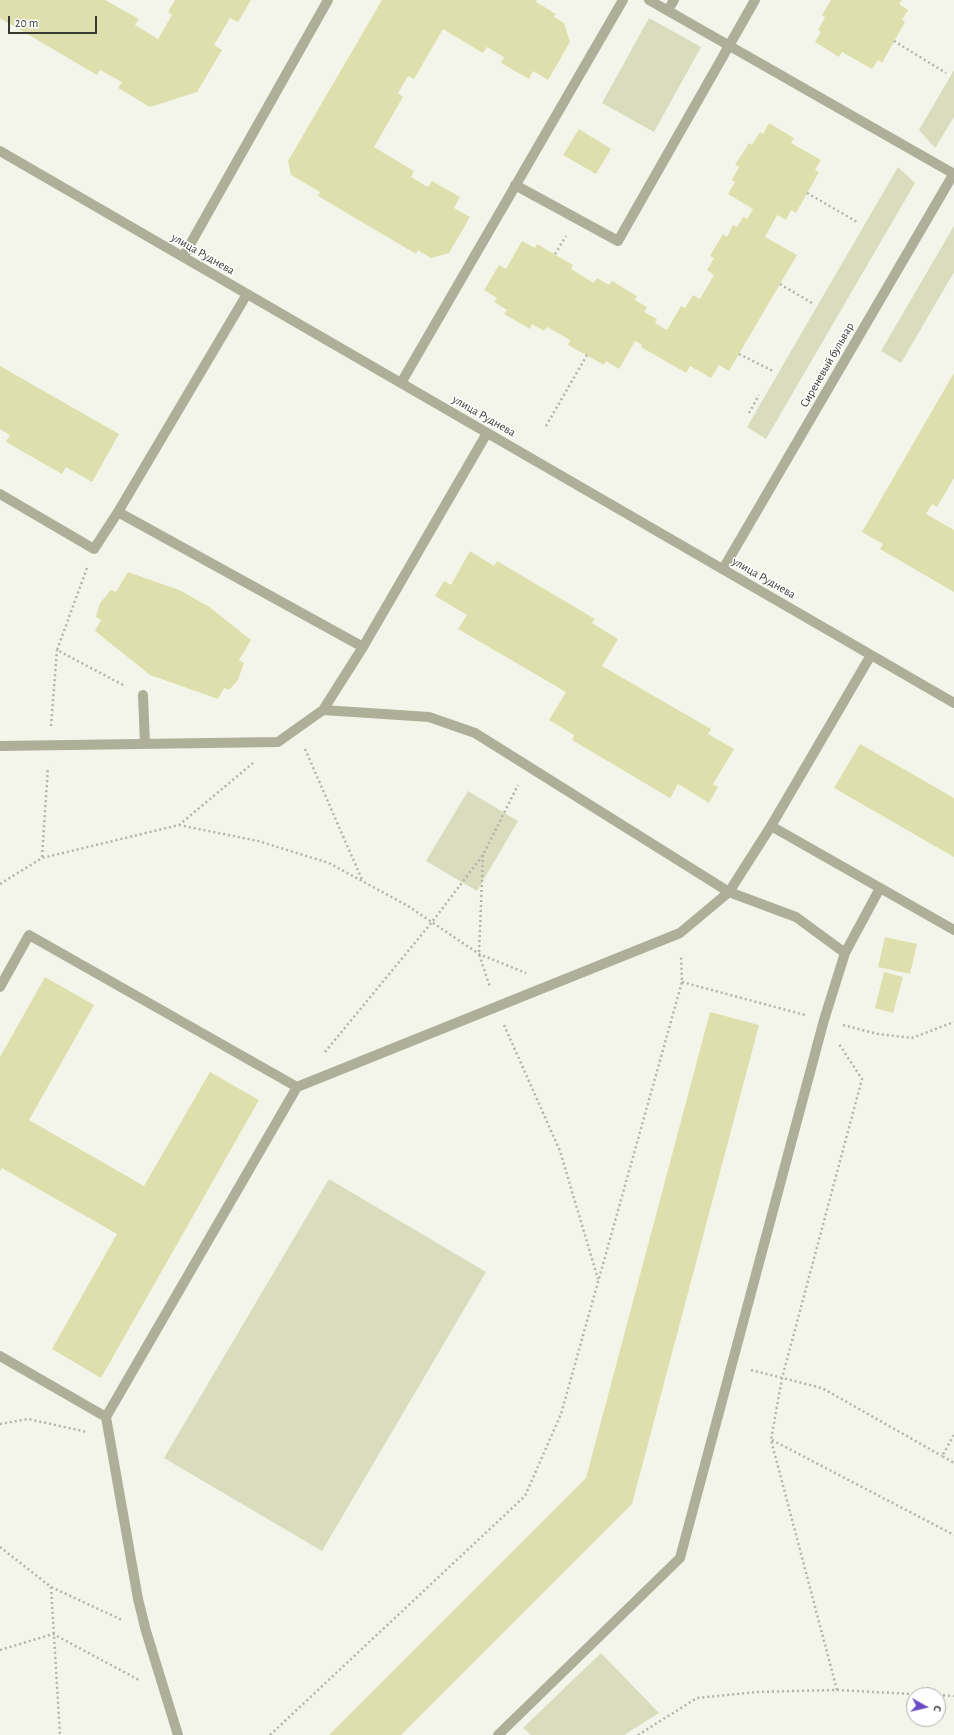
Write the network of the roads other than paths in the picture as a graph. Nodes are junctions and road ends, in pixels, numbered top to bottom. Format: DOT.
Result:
graph roads {
  1 [pos="328,0"];
  2 [pos="623,0"];
  3 [pos="649,0"];
  4 [pos="674,0"];
  5 [pos="755,0"];
  6 [pos="668,10"];
  7 [pos="728,45"];
  8 [pos="0,151"];
  9 [pos="954,174"];
  10 [pos="515,185"];
  11 [pos="183,257"];
  12 [pos="247,294"];
  13 [pos="401,383"];
  14 [pos="487,433"];
  15 [pos="0,494"];
  16 [pos="118,512"];
  17 [pos="722,569"];
  18 [pos="364,647"];
  19 [pos="871,655"];
  20 [pos="142,695"];
  21 [pos="954,703"];
  22 [pos="323,710"];
  23 [pos="145,744"];
  24 [pos="0,746"];
  25 [pos="771,826"];
  26 [pos="880,888"];
  27 [pos="729,892"];
  28 [pos="954,930"];
  29 [pos="845,953"];
  30 [pos="0,987"];
  31 [pos="297,1087"];
  32 [pos="0,1356"];
  33 [pos="106,1417"];
  34 [pos="178,1735"];
  35 [pos="498,1735"];
  1 -- 11 [label="street"];
  2 -- 10 [label="street"];
  3 -- 6 [label="street"];
  4 -- 6 [label="street"];
  5 -- 7 [label="street"];
  6 -- 7 [label="street"];
  7 -- 9 [label="street"];
  7 -- 10 [label="street"];
  8 -- 11 [label="street, улица Руднева"];
  9 -- 17 [label="street, Сиреневый бульвар"];
  10 -- 13 [label="street"];
  11 -- 12 [label="street, улица Руднева"];
  12 -- 13 [label="street, улица Руднева"];
  12 -- 16 [label="street"];
  13 -- 14 [label="street, улица Руднева"];
  14 -- 17 [label="street, улица Руднева"];
  14 -- 18 [label="street"];
  15 -- 16 [label="street"];
  16 -- 18 [label="street"];
  17 -- 19 [label="street, улица Руднева"];
  18 -- 22 [label="street"];
  19 -- 21 [label="street, улица Руднева"];
  19 -- 25 [label="street"];
  20 -- 23 [label="street"];
  22 -- 23 [label="street"];
  22 -- 27 [label="street"];
  23 -- 24 [label="street"];
  25 -- 26 [label="street"];
  25 -- 27 [label="street"];
  26 -- 28 [label="street"];
  26 -- 29 [label="street"];
  27 -- 29 [label="street"];
  27 -- 31 [label="street"];
  29 -- 35 [label="street"];
  30 -- 31 [label="street"];
  31 -- 33 [label="street"];
  32 -- 33 [label="street"];
  33 -- 34 [label="street"];
}
